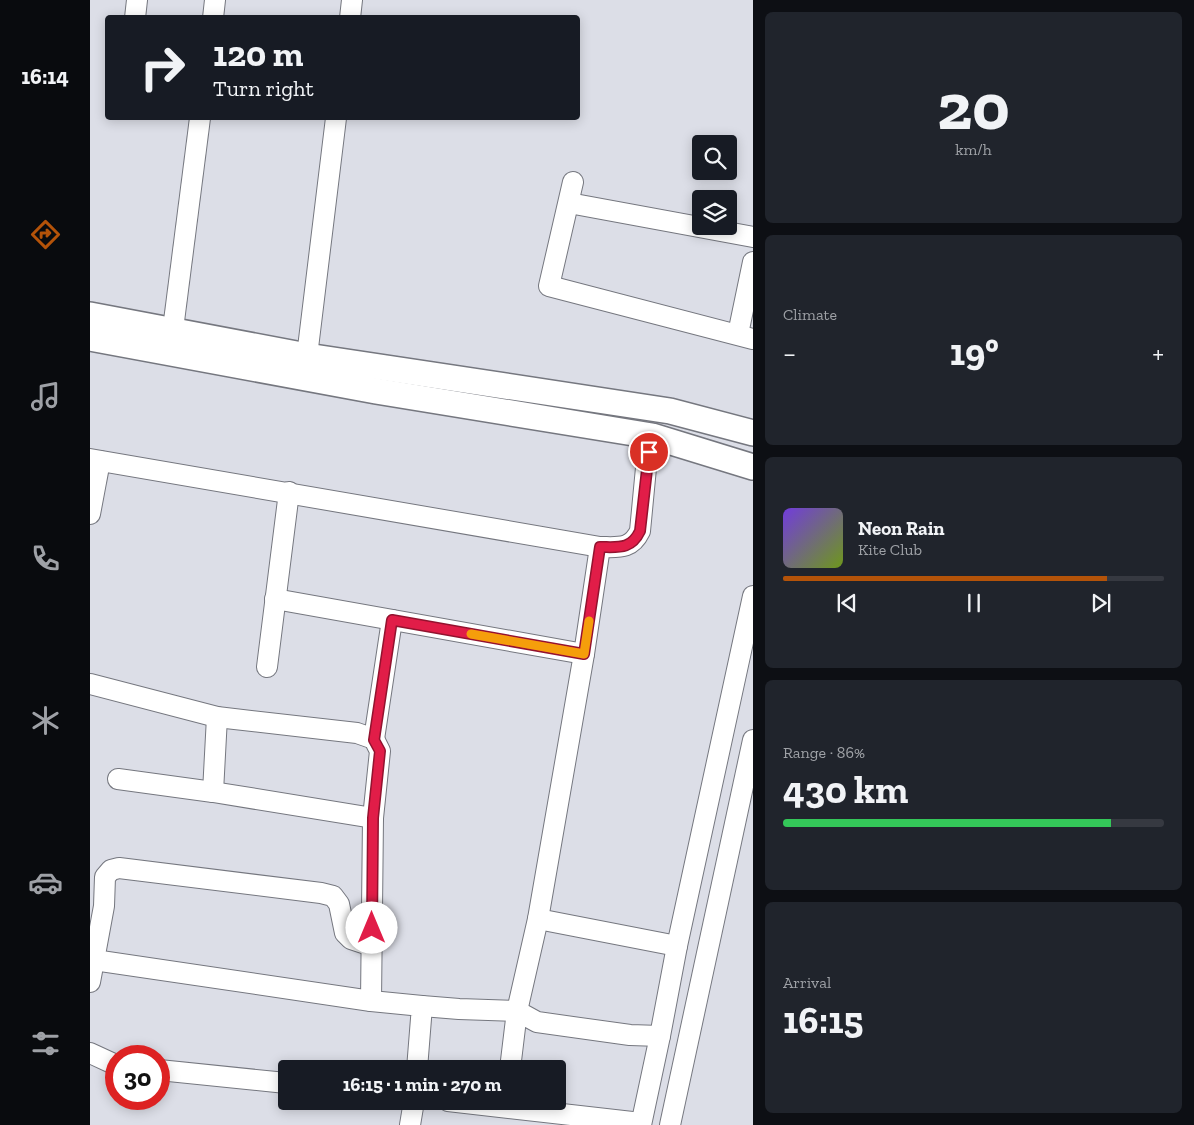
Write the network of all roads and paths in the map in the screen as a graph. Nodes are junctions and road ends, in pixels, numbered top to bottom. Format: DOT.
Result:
graph roads {
  1 [pos="137,0"];
  2 [pos="215,0"];
  3 [pos="352,0"];
  4 [pos="135,15"];
  5 [pos="213,15"];
  6 [pos="350,15"];
  7 [pos="200,120"];
  8 [pos="336,120"];
  9 [pos="574,182"];
  10 [pos="569,203"];
  11 [pos="753,237"];
  12 [pos="753,262"];
  13 [pos="90,315"];
  14 [pos="173,329"];
  15 [pos="745,337"];
  16 [pos="90,338"];
  17 [pos="307,356"];
  18 [pos="753,433"];
  19 [pos="652,436"];
  20 [pos="95,460"];
  21 [pos="753,467"];
  22 [pos="289,492"];
  23 [pos="90,514"];
  24 [pos="600,547"];
  25 [pos="753,596"];
  26 [pos="275,599"];
  27 [pos="392,620"];
  28 [pos="584,654"];
  29 [pos="267,667"];
  30 [pos="90,684"];
  31 [pos="217,717"];
  32 [pos="374,740"];
  33 [pos="753,740"];
  34 [pos="118,779"];
  35 [pos="212,792"];
  36 [pos="373,818"];
  37 [pos="97,905"];
  38 [pos="538,920"];
  39 [pos="372,946"];
  40 [pos="677,946"];
  41 [pos="94,960"];
  42 [pos="90,982"];
  43 [pos="371,1001"];
  44 [pos="422,1006"];
  45 [pos="517,1011"];
  46 [pos="660,1036"];
  47 [pos="90,1053"];
  48 [pos="105,1060"];
  49 [pos="418,1060"];
  50 [pos="511,1060"];
  51 [pos="170,1071"];
  52 [pos="278,1082"];
  53 [pos="412,1110"];
  54 [pos="542,1110"];
  55 [pos="641,1124"];
  56 [pos="410,1125"];
  57 [pos="670,1125"];
  1 -- 4 [label="street"];
  2 -- 5 [label="street"];
  3 -- 6 [label="street"];
  7 -- 14 [label="street"];
  8 -- 17 [label="street"];
  9 -- 10 [label="street"];
  10 -- 11 [label="street"];
  10 -- 15 [label="street"];
  12 -- 15 [label="street"];
  13 -- 14 [label="street"];
  14 -- 17 [label="street"];
  16 -- 19 [label="street"];
  17 -- 18 [label="street"];
  19 -- 21 [label="street"];
  19 -- 24 [label="street"];
  20 -- 22 [label="street"];
  20 -- 23 [label="street"];
  22 -- 24 [label="street"];
  22 -- 26 [label="street"];
  24 -- 28 [label="street"];
  25 -- 40 [label="street"];
  26 -- 27 [label="street"];
  26 -- 29 [label="street"];
  27 -- 28 [label="street"];
  27 -- 32 [label="street"];
  28 -- 38 [label="street"];
  30 -- 31 [label="street"];
  31 -- 32 [label="street"];
  31 -- 35 [label="street"];
  32 -- 36 [label="street"];
  33 -- 57 [label="street"];
  34 -- 35 [label="street"];
  35 -- 36 [label="street"];
  36 -- 39 [label="street"];
  37 -- 39 [label="street"];
  37 -- 41 [label="street"];
  38 -- 40 [label="street"];
  38 -- 45 [label="street"];
  39 -- 43 [label="street"];
  40 -- 46 [label="street"];
  41 -- 42 [label="street"];
  41 -- 43 [label="street"];
  43 -- 44 [label="street"];
  44 -- 45 [label="street"];
  44 -- 49 [label="street"];
  45 -- 46 [label="street"];
  45 -- 50 [label="street"];
  46 -- 55 [label="street"];
  47 -- 48 [label="street"];
  51 -- 52 [label="street"];
  53 -- 56 [label="street"];
  54 -- 55 [label="street"];
}
